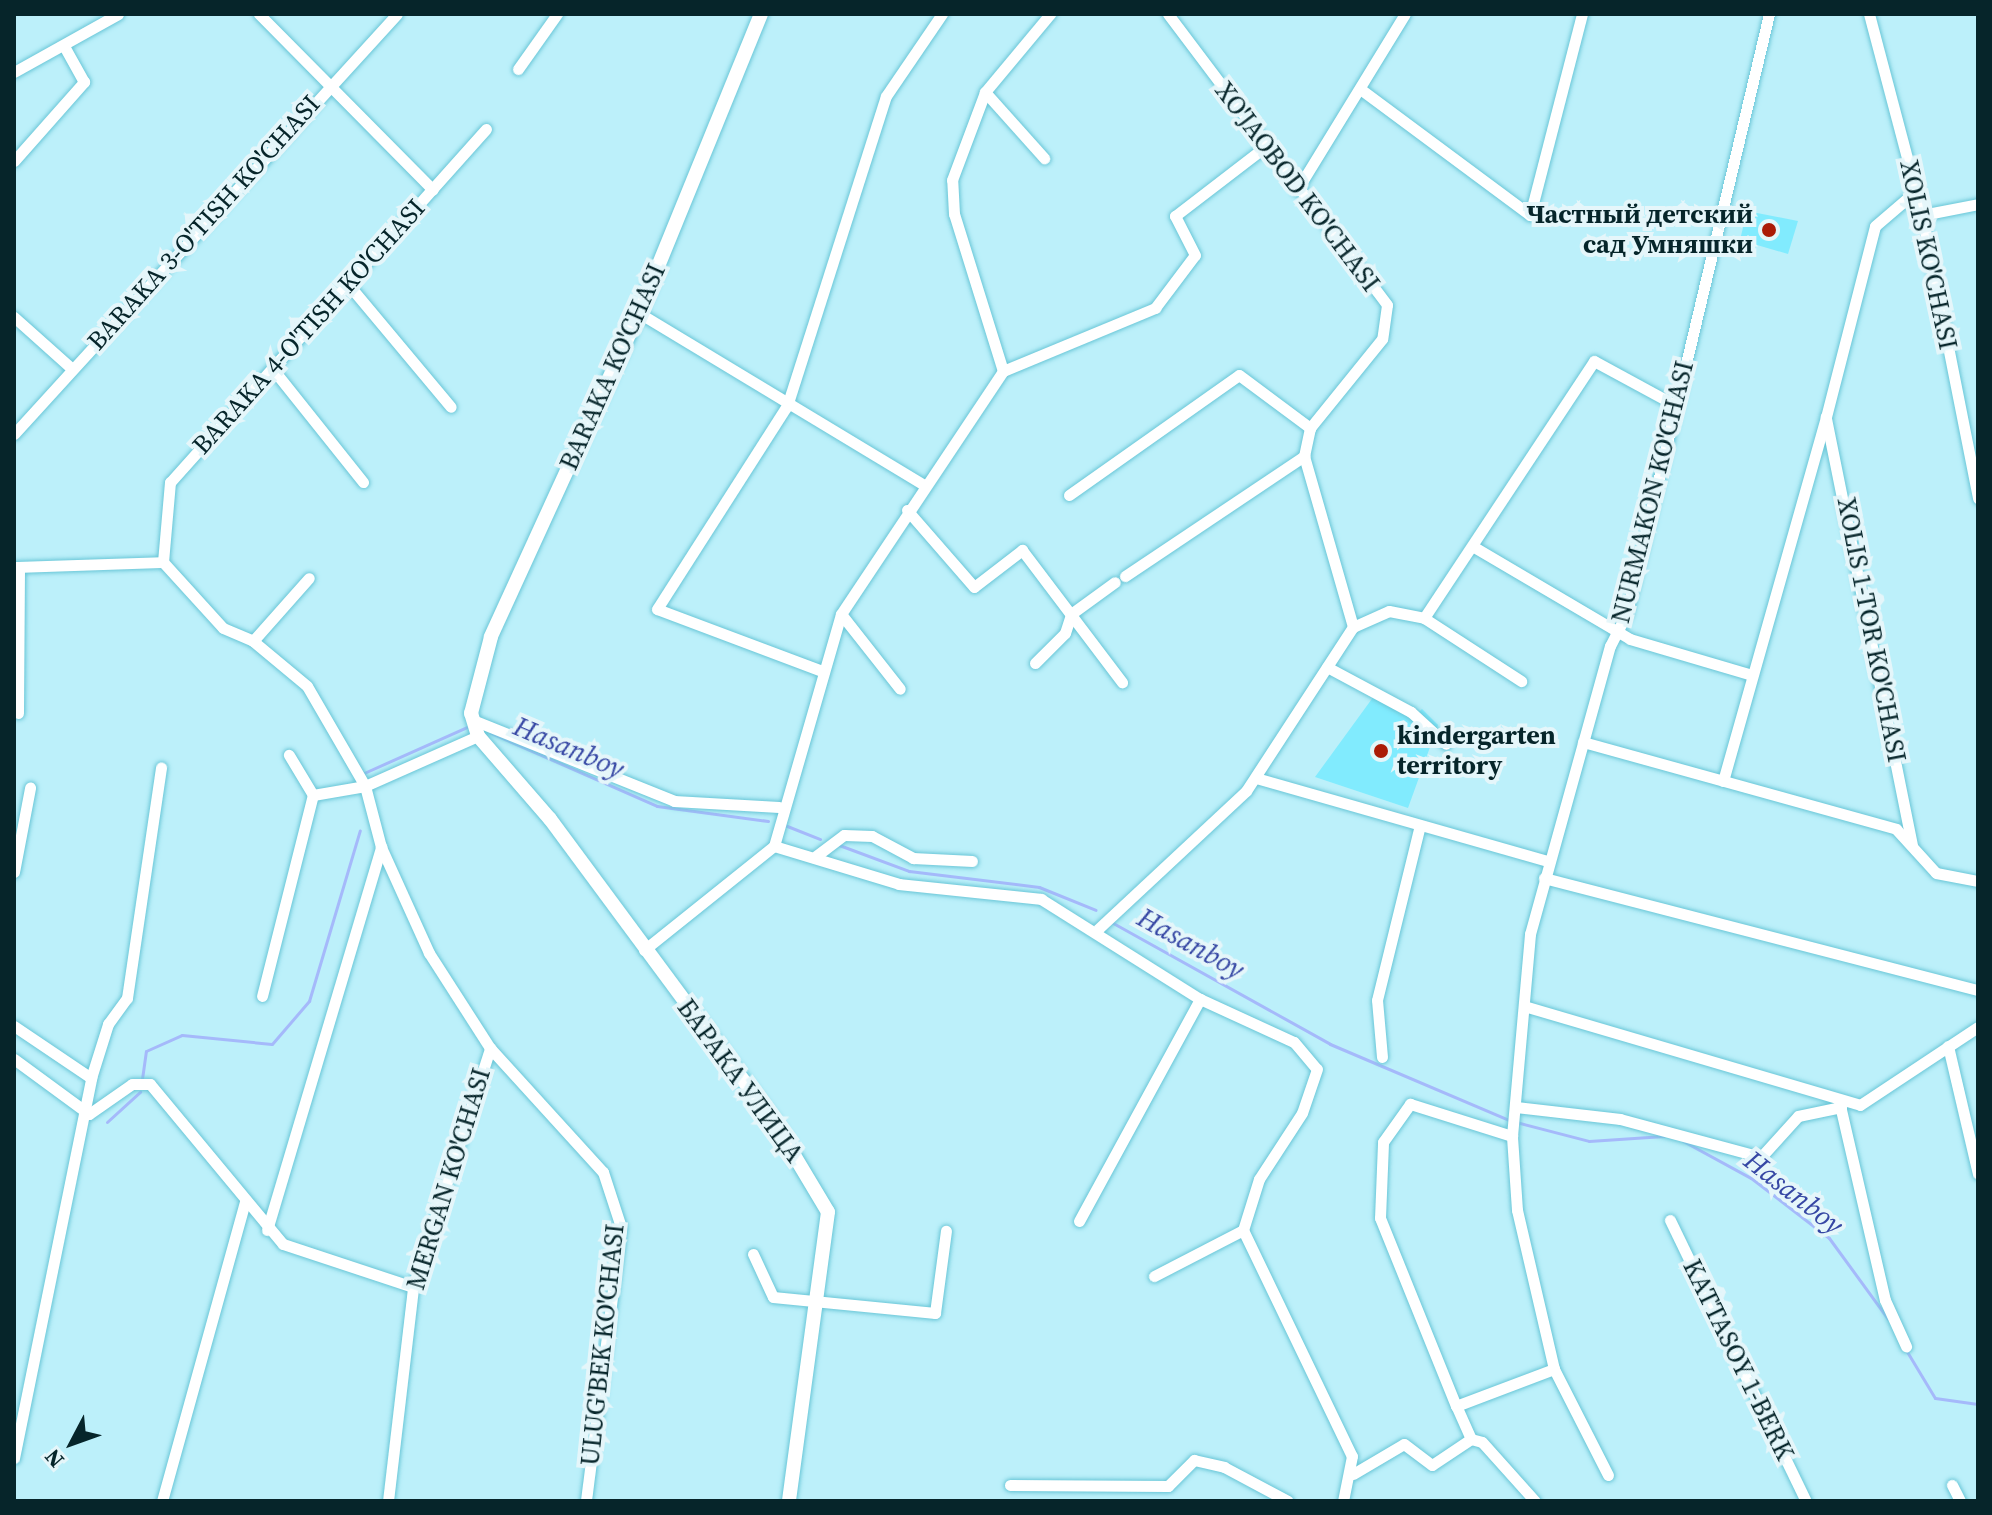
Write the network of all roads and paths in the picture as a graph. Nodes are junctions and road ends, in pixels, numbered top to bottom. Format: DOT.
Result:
graph roads {
  1 [pos="118,14"];
  2 [pos="259,14"];
  3 [pos="397,14"];
  4 [pos="557,14"];
  5 [pos="761,14"];
  6 [pos="942,14"];
  7 [pos="1050,14"];
  8 [pos="1168,14"];
  9 [pos="1405,14"];
  10 [pos="1582,14"];
  11 [pos="1769,14"];
  12 [pos="1869,14"];
  13 [pos="64,46"];
  14 [pos="518,69"];
  15 [pos="14,72"];
  16 [pos="330,85"];
  17 [pos="1363,91"];
  18 [pos="985,92"];
  19 [pos="486,129"];
  20 [pos="1265,147"];
  21 [pos="1044,158"];
  22 [pos="14,161"];
  23 [pos="433,190"];
  24 [pos="1297,190"];
  25 [pos="1917,190"];
  26 [pos="1978,204"];
  27 [pos="1922,215"];
  28 [pos="348,284"];
  29 [pos="639,313"];
  30 [pos="14,317"];
  31 [pos="71,368"];
  32 [pos="272,368"];
  33 [pos="1003,371"];
  34 [pos="1675,405"];
  35 [pos="787,406"];
  36 [pos="451,407"];
  37 [pos="1826,417"];
  38 [pos="1310,428"];
  39 [pos="14,434"];
  40 [pos="1304,456"];
  41 [pos="363,482"];
  42 [pos="924,485"];
  43 [pos="1069,495"];
  44 [pos="1978,499"];
  45 [pos="907,510"];
  46 [pos="1474,547"];
  47 [pos="163,562"];
  48 [pos="17,567"];
  49 [pos="309,578"];
  50 [pos="841,614"];
  51 [pos="1071,614"];
  52 [pos="1424,618"];
  53 [pos="1353,627"];
  54 [pos="1619,633"];
  55 [pos="253,641"];
  56 [pos="1035,663"];
  57 [pos="1327,667"];
  58 [pos="822,671"];
  59 [pos="1752,675"];
  60 [pos="1521,681"];
  61 [pos="1122,682"];
  62 [pos="900,689"];
  63 [pos="18,713"];
  64 [pos="476,730"];
  65 [pos="1583,742"];
  66 [pos="1446,744"];
  67 [pos="289,755"];
  68 [pos="161,767"];
  69 [pos="1256,778"];
  70 [pos="1723,781"];
  71 [pos="365,786"];
  72 [pos="30,788"];
  73 [pos="313,795"];
  74 [pos="779,807"];
  75 [pos="1419,829"];
  76 [pos="1912,845"];
  77 [pos="774,846"];
  78 [pos="381,847"];
  79 [pos="816,856"];
  80 [pos="972,861"];
  81 [pos="1547,861"];
  82 [pos="14,872"];
  83 [pos="1544,878"];
  84 [pos="1978,881"];
  85 [pos="1098,929"];
  86 [pos="644,950"];
  87 [pos="1978,990"];
  88 [pos="262,996"];
  89 [pos="1200,999"];
  90 [pos="1524,1006"];
  91 [pos="14,1026"];
  92 [pos="1978,1027"];
  93 [pos="1948,1046"];
  94 [pos="490,1048"];
  95 [pos="1382,1057"];
  96 [pos="14,1059"];
  97 [pos="91,1078"];
  98 [pos="1840,1103"];
  99 [pos="1516,1107"];
  100 [pos="89,1114"];
  101 [pos="1512,1136"];
  102 [pos="1978,1174"];
  103 [pos="245,1201"];
  104 [pos="1670,1220"];
  105 [pos="1079,1221"];
  106 [pos="267,1230"];
  107 [pos="1243,1230"];
  108 [pos="946,1231"];
  109 [pos="753,1254"];
  110 [pos="1154,1276"];
  111 [pos="413,1287"];
  112 [pos="818,1299"];
  113 [pos="1906,1346"];
  114 [pos="1554,1369"];
  115 [pos="1456,1406"];
  116 [pos="1471,1439"];
  117 [pos="14,1458"];
  118 [pos="1353,1474"];
  119 [pos="1608,1475"];
  120 [pos="1010,1485"];
  121 [pos="1952,1485"];
  122 [pos="162,1501"];
  123 [pos="388,1501"];
  124 [pos="586,1501"];
  125 [pos="789,1501"];
  126 [pos="1288,1501"];
  127 [pos="1343,1501"];
  128 [pos="1535,1501"];
  129 [pos="1806,1501"];
  130 [pos="1960,1501"];
  1 -- 13 [label="street"];
  2 -- 16 [label="street, BARAKA 4-O'TISH KO'CHASI"];
  3 -- 16 [label="street, BARAKA 3-O'TISH KO'CHASI"];
  4 -- 14 [label="street"];
  5 -- 29 [label="main road, BARAKA KO'CHASI"];
  6 -- 35 [label="street"];
  7 -- 18 [label="street"];
  8 -- 20 [label="street, XO'JAOBOD KO'CHASI"];
  9 -- 17 [label="street"];
  10 -- 17 [label="street"];
  11 -- 34 [label="street, NURMAKON KO'CHASI"];
  12 -- 25 [label="street, XOLIS KO'CHASI"];
  13 -- 15 [label="street"];
  13 -- 22 [label="street"];
  16 -- 23 [label="street, BARAKA 4-O'TISH KO'CHASI"];
  16 -- 31 [label="street, BARAKA 3-O'TISH KO'CHASI"];
  17 -- 24 [label="street"];
  18 -- 21 [label="street"];
  18 -- 33 [label="street"];
  19 -- 23 [label="street"];
  20 -- 24 [label="street, XO'JAOBOD KO'CHASI"];
  20 -- 33 [label="street"];
  23 -- 28 [label="street, BARAKA 4-O'TISH KO'CHASI"];
  24 -- 38 [label="street, XO'JAOBOD KO'CHASI"];
  25 -- 27 [label="street, XOLIS KO'CHASI"];
  25 -- 37 [label="street, XOLIS 1-TOR KO'CHASI"];
  26 -- 27 [label="street"];
  27 -- 44 [label="street, XOLIS KO'CHASI"];
  28 -- 32 [label="street, BARAKA 4-O'TISH KO'CHASI"];
  28 -- 36 [label="street"];
  29 -- 35 [label="street"];
  29 -- 64 [label="main road, BARAKA KO'CHASI"];
  30 -- 31 [label="street"];
  31 -- 39 [label="street, BARAKA 3-O'TISH KO'CHASI"];
  32 -- 41 [label="street"];
  32 -- 47 [label="street, BARAKA 4-O'TISH KO'CHASI"];
  33 -- 42 [label="street"];
  34 -- 46 [label="street"];
  34 -- 54 [label="street, NURMAKON KO'CHASI"];
  35 -- 42 [label="street"];
  35 -- 58 [label="street"];
  37 -- 59 [label="street, XOLIS 1-TOR KO'CHASI"];
  37 -- 76 [label="street, XOLIS 1-TOR KO'CHASI"];
  38 -- 40 [label="street, XO'JAOBOD KO'CHASI"];
  38 -- 43 [label="street"];
  40 -- 51 [label="street"];
  40 -- 53 [label="street, XO'JAOBOD KO'CHASI"];
  42 -- 45 [label="street"];
  45 -- 50 [label="street"];
  45 -- 51 [label="street"];
  46 -- 52 [label="street"];
  46 -- 54 [label="street"];
  47 -- 48 [label="street"];
  47 -- 55 [label="street"];
  48 -- 63 [label="street"];
  49 -- 55 [label="street"];
  50 -- 58 [label="street"];
  50 -- 62 [label="street"];
  51 -- 56 [label="street"];
  51 -- 61 [label="street"];
  52 -- 53 [label="street"];
  52 -- 60 [label="street"];
  53 -- 57 [label="street"];
  54 -- 59 [label="street"];
  54 -- 65 [label="street, NURMAKON KO'CHASI"];
  55 -- 71 [label="street"];
  57 -- 66 [label="street"];
  57 -- 69 [label="street"];
  58 -- 74 [label="street"];
  59 -- 70 [label="street, XOLIS 1-TOR KO'CHASI"];
  64 -- 71 [label="street"];
  64 -- 74 [label="street"];
  64 -- 86 [label="main road, БАРАКА УЛИЦА"];
  65 -- 70 [label="street"];
  65 -- 81 [label="street, NURMAKON KO'CHASI"];
  67 -- 73 [label="street"];
  68 -- 97 [label="street"];
  69 -- 75 [label="street"];
  69 -- 85 [label="street"];
  70 -- 76 [label="street"];
  71 -- 73 [label="street"];
  71 -- 78 [label="street, ULUG'BEK KO'CHASI"];
  72 -- 82 [label="street"];
  73 -- 88 [label="street"];
  74 -- 77 [label="street"];
  75 -- 81 [label="street"];
  75 -- 95 [label="street"];
  76 -- 84 [label="street"];
  77 -- 79 [label="street"];
  77 -- 86 [label="street"];
  78 -- 94 [label="street, ULUG'BEK KO'CHASI"];
  78 -- 106 [label="street"];
  79 -- 80 [label="street"];
  79 -- 85 [label="street"];
  81 -- 83 [label="street, NURMAKON KO'CHASI"];
  83 -- 87 [label="street"];
  83 -- 90 [label="street, NURMAKON KO'CHASI"];
  85 -- 89 [label="street"];
  86 -- 112 [label="main road, БАРАКА УЛИЦА"];
  89 -- 105 [label="street"];
  89 -- 107 [label="street"];
  90 -- 98 [label="street"];
  90 -- 99 [label="street, NURMAKON KO'CHASI"];
  91 -- 97 [label="street"];
  92 -- 93 [label="street"];
  93 -- 98 [label="street"];
  93 -- 102 [label="street"];
  94 -- 111 [label="street, MERGAN KO'CHASI"];
  94 -- 124 [label="street, ULUG'BEK KO'CHASI"];
  96 -- 100 [label="street"];
  97 -- 100 [label="street"];
  98 -- 99 [label="street"];
  98 -- 113 [label="street"];
  99 -- 101 [label="street, NURMAKON KO'CHASI"];
  100 -- 103 [label="street"];
  100 -- 117 [label="street"];
  101 -- 114 [label="street, NURMAKON KO'CHASI"];
  101 -- 115 [label="street"];
  103 -- 106 [label="street"];
  103 -- 122 [label="street"];
  104 -- 129 [label="street, KATTASOY 1-BERK"];
  106 -- 111 [label="street"];
  107 -- 110 [label="street"];
  107 -- 118 [label="street"];
  108 -- 112 [label="street"];
  109 -- 112 [label="street"];
  111 -- 123 [label="street, MERGAN KO'CHASI"];
  112 -- 125 [label="main road, БАРАКА УЛИЦА"];
  114 -- 115 [label="street"];
  114 -- 119 [label="street, NURMAKON KO'CHASI"];
  115 -- 116 [label="street"];
  116 -- 118 [label="street"];
  116 -- 128 [label="street"];
  118 -- 127 [label="street"];
  120 -- 126 [label="street"];
  121 -- 130 [label="street"];
}
